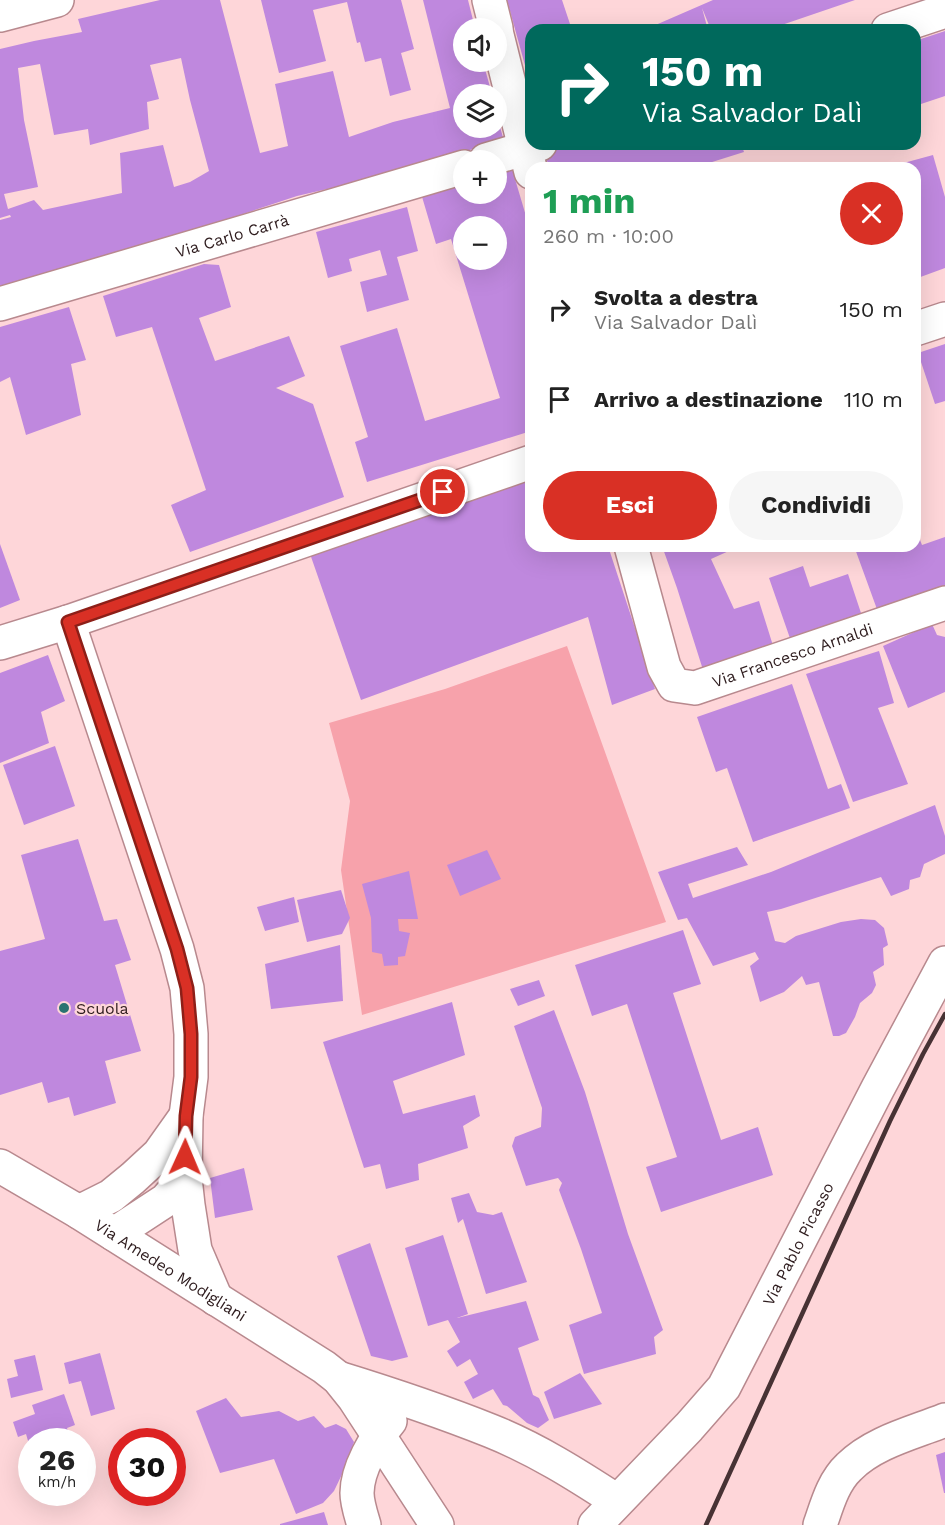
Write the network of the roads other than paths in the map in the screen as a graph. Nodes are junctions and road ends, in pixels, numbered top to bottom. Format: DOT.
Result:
graph roads {
  1 [pos="57,0"];
  2 [pos="489,0"];
  3 [pos="945,11"];
  4 [pos="0,15"];
  5 [pos="493,18"];
  6 [pos="906,24"];
  7 [pos="507,68"];
  8 [pos="525,131"];
  9 [pos="532,155"];
  10 [pos="507,158"];
  11 [pos="453,170"];
  12 [pos="0,304"];
  13 [pos="945,319"];
  14 [pos="921,327"];
  15 [pos="525,464"];
  16 [pos="633,552"];
  17 [pos="945,603"];
  18 [pos="68,622"];
  19 [pos="0,643"];
  20 [pos="945,963"];
  21 [pos="186,1116"];
  22 [pos="0,1166"];
  23 [pos="185,1178"];
  24 [pos="80,1212"];
  25 [pos="114,1234"];
  26 [pos="216,1299"];
  27 [pos="338,1378"];
  28 [pos="410,1401"];
  29 [pos="945,1420"];
  30 [pos="378,1434"];
  31 [pos="617,1501"];
  32 [pos="364,1525"];
  33 [pos="437,1525"];
  34 [pos="585,1525"];
  35 [pos="595,1525"];
  36 [pos="820,1525"];
  1 -- 4 [label="street"];
  2 -- 5 [label="street"];
  3 -- 6 [label="street"];
  7 -- 8 [label="street"];
  9 -- 10 [label="street"];
  11 -- 12 [label="street, Via Carlo Carrà"];
  13 -- 14 [label="street"];
  15 -- 18 [label="street"];
  16 -- 17 [label="street, Via Francesco Arnaldi"];
  18 -- 19 [label="street"];
  18 -- 21 [label="street"];
  20 -- 31 [label="street, Via Pablo Picasso"];
  21 -- 23 [label="street"];
  21 -- 24 [label="street"];
  22 -- 24 [label="street, Via Amedeo Modigliani"];
  23 -- 25 [label="street"];
  23 -- 26 [label="street"];
  24 -- 25 [label="street, Via Amedeo Modigliani"];
  25 -- 26 [label="street, Via Amedeo Modigliani"];
  26 -- 27 [label="street, Via Amedeo Modigliani"];
  27 -- 28 [label="street, Via Amedeo Modigliani"];
  27 -- 30 [label="street, Via Amedeo Modigliani"];
  28 -- 30 [label="street"];
  28 -- 31 [label="street, Via Amedeo Modigliani"];
  29 -- 36 [label="street"];
  30 -- 32 [label="street"];
  30 -- 33 [label="street, Via Amedeo Modigliani"];
  31 -- 34 [label="street, Via Pablo Picasso"];
  31 -- 35 [label="street, Via Pablo Picasso"];
}
